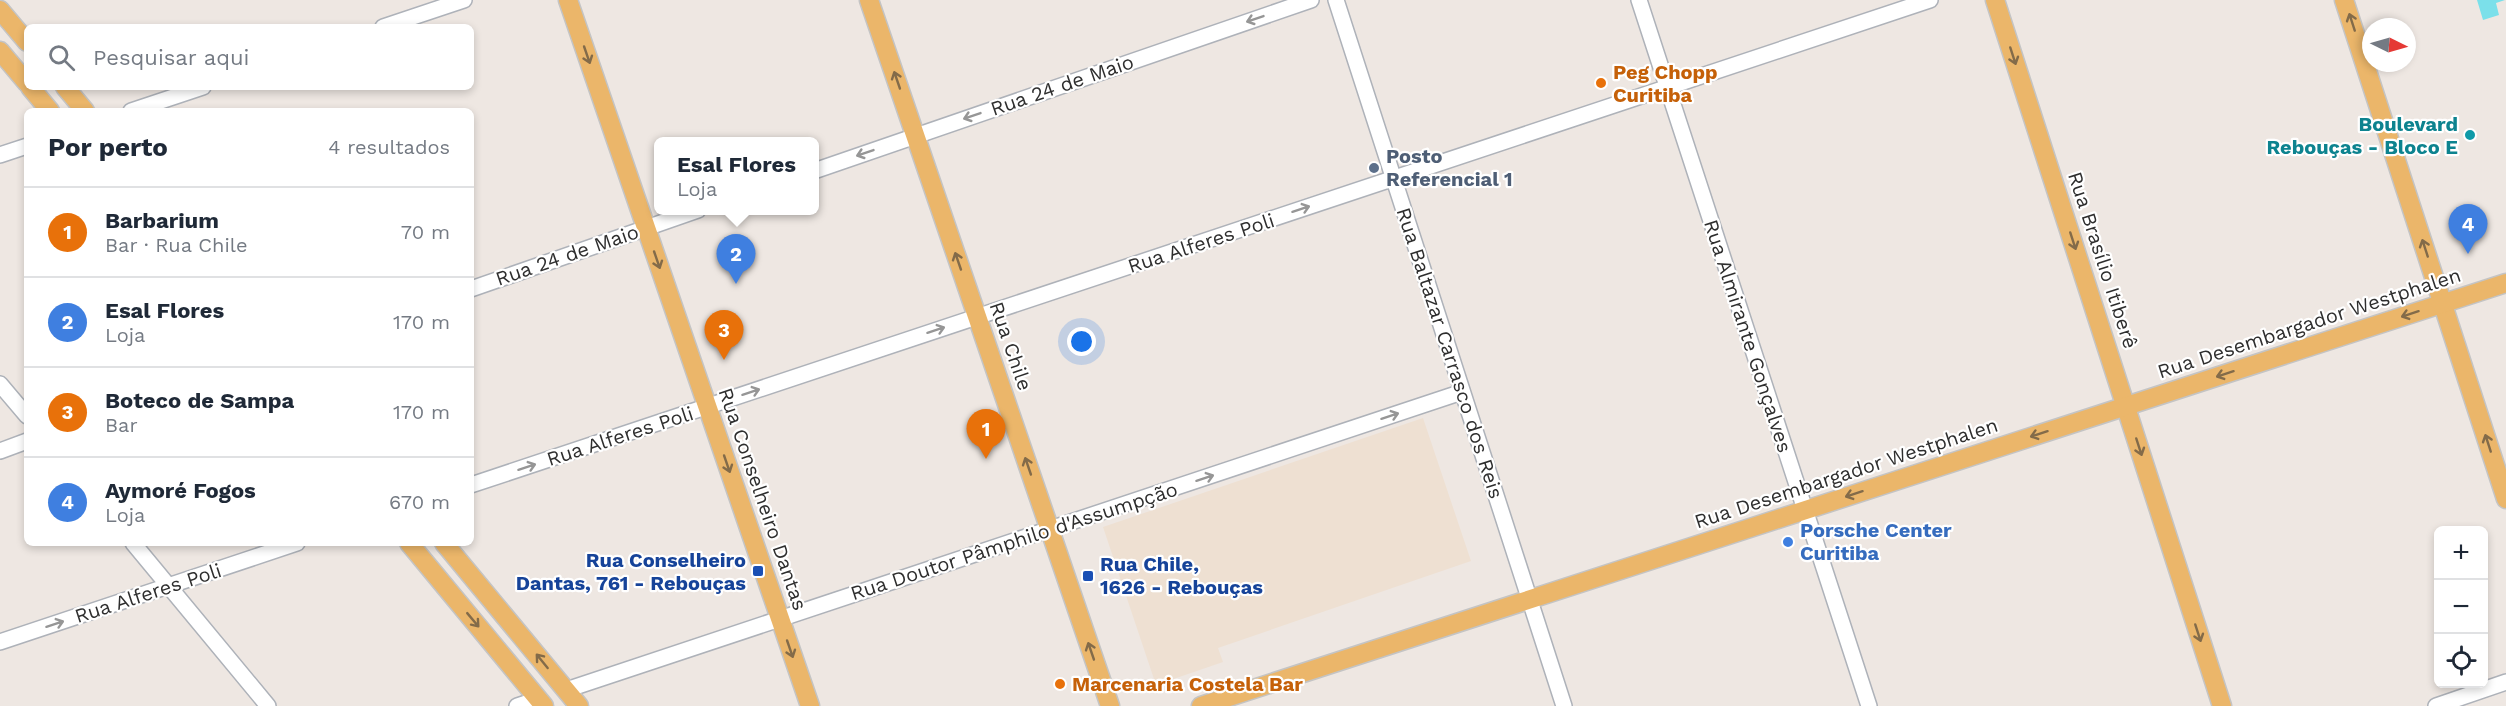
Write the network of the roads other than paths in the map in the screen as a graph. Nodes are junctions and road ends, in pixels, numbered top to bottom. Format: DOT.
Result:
graph roads {
  1 [pos="464,0"];
  2 [pos="568,0"];
  3 [pos="869,0"];
  4 [pos="1311,0"];
  5 [pos="1336,0"];
  6 [pos="1640,0"];
  7 [pos="1930,0"];
  8 [pos="1995,0"];
  9 [pos="2344,0"];
  10 [pos="0,10"];
  11 [pos="392,24"];
  12 [pos="24,38"];
  13 [pos="0,51"];
  14 [pos="24,79"];
  15 [pos="1668,87"];
  16 [pos="32,90"];
  17 [pos="68,90"];
  18 [pos="194,90"];
  19 [pos="48,108"];
  20 [pos="82,108"];
  21 [pos="140,108"];
  22 [pos="915,136"];
  23 [pos="24,147"];
  24 [pos="0,155"];
  25 [pos="819,169"];
  26 [pos="1393,178"];
  27 [pos="684,215"];
  28 [pos="646,228"];
  29 [pos="2506,283"];
  30 [pos="474,288"];
  31 [pos="2443,304"];
  32 [pos="977,317"];
  33 [pos="0,384"];
  34 [pos="1462,392"];
  35 [pos="707,406"];
  36 [pos="2126,406"];
  37 [pos="24,412"];
  38 [pos="24,442"];
  39 [pos="0,451"];
  40 [pos="474,484"];
  41 [pos="2506,499"];
  42 [pos="1805,510"];
  43 [pos="1050,529"];
  44 [pos="136,546"];
  45 [pos="288,546"];
  46 [pos="412,546"];
  47 [pos="446,546"];
  48 [pos="477,583"];
  49 [pos="169,586"];
  50 [pos="455,598"];
  51 [pos="1529,600"];
  52 [pos="780,619"];
  53 [pos="0,642"];
  54 [pos="2506,682"];
  55 [pos="566,690"];
  56 [pos="541,702"];
  57 [pos="268,706"];
  58 [pos="517,706"];
  59 [pos="579,706"];
  60 [pos="810,706"];
  61 [pos="1110,706"];
  62 [pos="1201,706"];
  63 [pos="1564,706"];
  64 [pos="1869,706"];
  65 [pos="2222,706"];
  66 [pos="2436,706"];
  1 -- 11 [label="street"];
  2 -- 28 [label="main road, Rua Conselheiro Dantas, one-way"];
  22 -- 3 [label="main road, Rua Chile, one-way"];
  4 -- 22 [label="street, Rua 24 de Maio, one-way"];
  5 -- 26 [label="street, Rua Baltazar Carrasco dos Reis"];
  6 -- 15 [label="street, Rua Almirante Gonçalves"];
  7 -- 15 [label="street, Rua Alferes Poli"];
  8 -- 36 [label="main road, Rua Brasílio Itiberê, one-way"];
  31 -- 9 [label="main road, one-way"];
  10 -- 12 [label="main road"];
  13 -- 14 [label="main road"];
  15 -- 26 [label="street, Rua Alferes Poli"];
  15 -- 42 [label="street, Rua Almirante Gonçalves"];
  16 -- 19 [label="main road"];
  17 -- 20 [label="main road"];
  18 -- 21 [label="street"];
  22 -- 25 [label="street, Rua 24 de Maio, one-way"];
  32 -- 22 [label="main road, Rua Chile, one-way"];
  23 -- 24 [label="street"];
  32 -- 26 [label="street, Rua Alferes Poli, one-way"];
  26 -- 34 [label="street, Rua Baltazar Carrasco dos Reis"];
  27 -- 28 [label="street, Rua 24 de Maio"];
  28 -- 30 [label="street, Rua 24 de Maio"];
  28 -- 35 [label="main road, Rua Conselheiro Dantas, one-way"];
  29 -- 31 [label="main road, Rua Desembargador Westphalen"];
  31 -- 36 [label="main road, Rua Desembargador Westphalen, one-way"];
  41 -- 31 [label="main road, one-way"];
  35 -- 32 [label="street, Rua Alferes Poli, one-way"];
  43 -- 32 [label="main road, Rua Chile, one-way"];
  33 -- 37 [label="street"];
  43 -- 34 [label="street, Rua Doutor Pâmphilo d'Assumpção, one-way"];
  34 -- 51 [label="street, Rua Baltazar Carrasco dos Reis"];
  40 -- 35 [label="street, Rua Alferes Poli, one-way"];
  35 -- 52 [label="main road, Rua Conselheiro Dantas, one-way"];
  36 -- 42 [label="main road, Rua Desembargador Westphalen, one-way"];
  36 -- 65 [label="main road, Rua Brasílio Itiberê, one-way"];
  38 -- 39 [label="street"];
  42 -- 51 [label="main road, Rua Desembargador Westphalen"];
  42 -- 64 [label="street, Rua Almirante Gonçalves"];
  43 -- 52 [label="street, Rua Doutor Pâmphilo d'Assumpção"];
  61 -- 43 [label="main road, Rua Chile, one-way"];
  44 -- 49 [label="street"];
  45 -- 49 [label="street, Rua Alferes Poli"];
  46 -- 50 [label="main road"];
  47 -- 48 [label="main road"];
  48 -- 50 [label="main road"];
  55 -- 48 [label="main road, one-way"];
  53 -- 49 [label="street, Rua Alferes Poli, one-way"];
  49 -- 57 [label="street"];
  50 -- 56 [label="main road, one-way"];
  51 -- 62 [label="main road, Rua Desembargador Westphalen"];
  51 -- 63 [label="street, Rua Baltazar Carrasco dos Reis"];
  52 -- 55 [label="street, Rua Doutor Pâmphilo d'Assumpção"];
  52 -- 60 [label="main road, Rua Conselheiro Dantas, one-way"];
  54 -- 66 [label="street"];
  55 -- 59 [label="main road"];
  56 -- 58 [label="street"];
}
